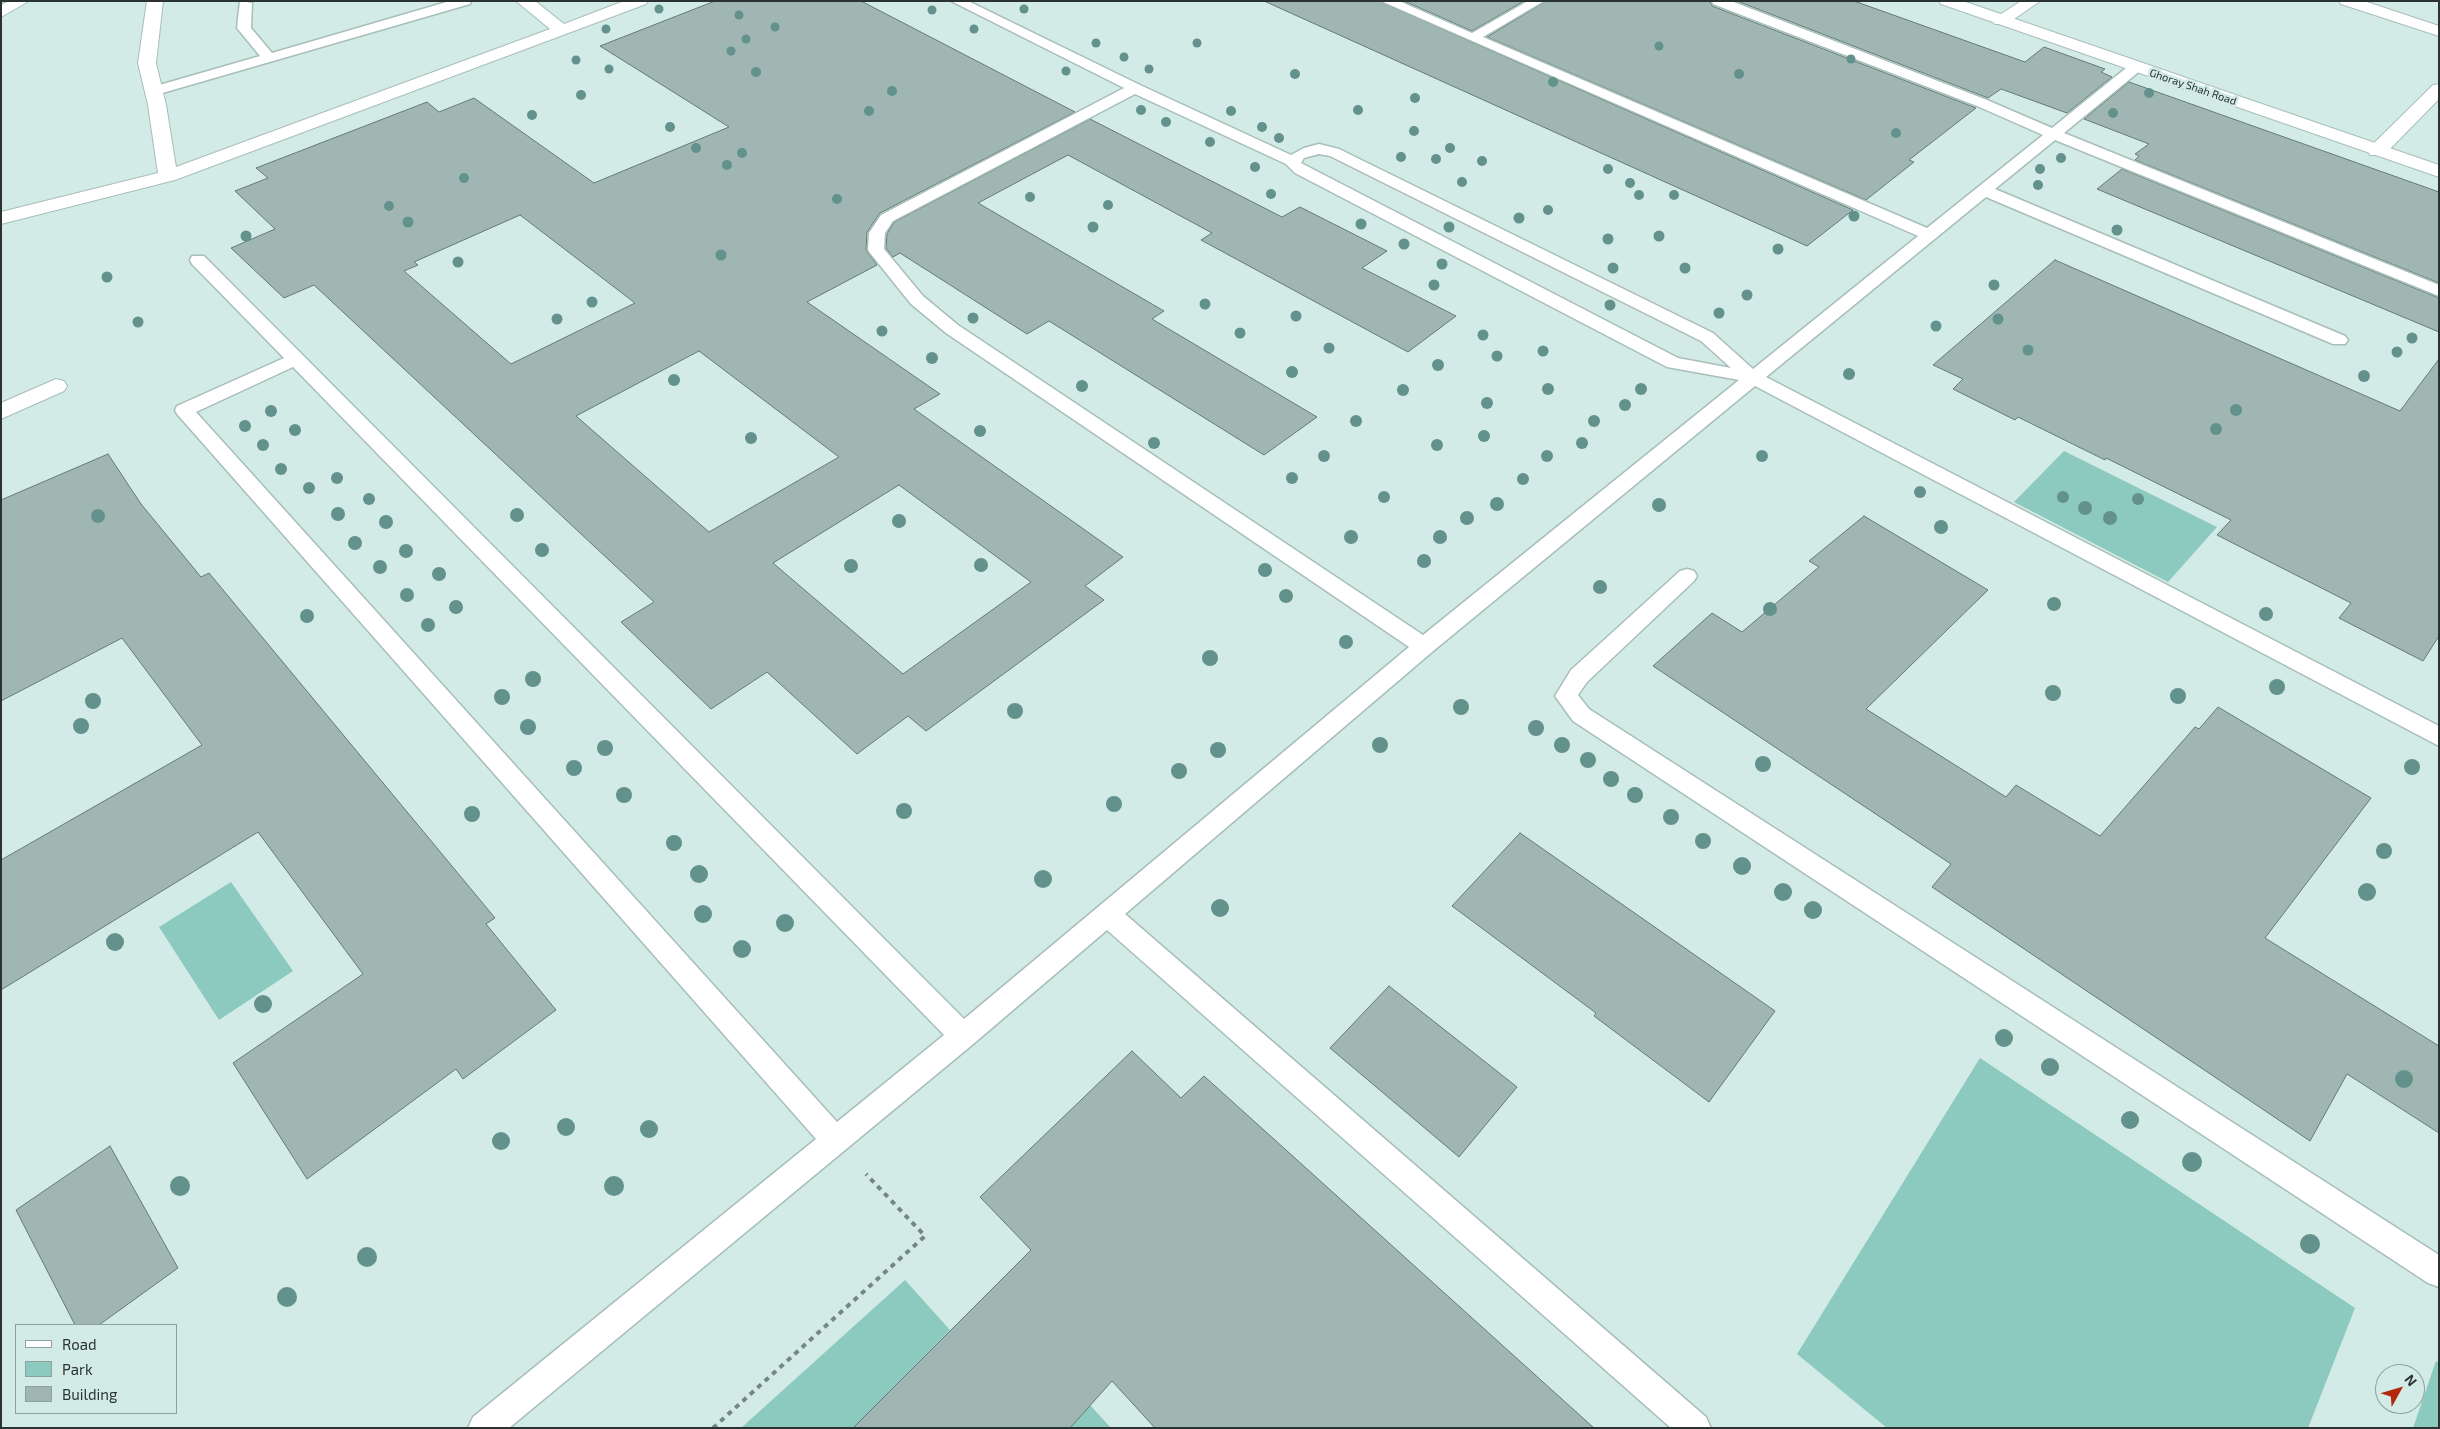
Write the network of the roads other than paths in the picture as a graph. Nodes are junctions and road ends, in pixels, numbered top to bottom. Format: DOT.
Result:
graph roads {
  1 [pos="21,1"];
  2 [pos="155,1"];
  3 [pos="465,1"];
  4 [pos="524,1"];
  5 [pos="640,1"];
  6 [pos="957,1"];
  7 [pos="1388,1"];
  8 [pos="1538,1"];
  9 [pos="1718,1"];
  10 [pos="1947,1"];
  11 [pos="2032,1"];
  12 [pos="2347,1"];
  13 [pos="245,3"];
  14 [pos="1,12"];
  15 [pos="2001,20"];
  16 [pos="562,30"];
  17 [pos="2439,31"];
  18 [pos="1472,38"];
  19 [pos="269,58"];
  20 [pos="2136,67"];
  21 [pos="1134,88"];
  22 [pos="2439,89"];
  23 [pos="154,91"];
  24 [pos="2052,134"];
  25 [pos="2377,151"];
  26 [pos="1294,161"];
  27 [pos="2439,171"];
  28 [pos="168,176"];
  29 [pos="1983,190"];
  30 [pos="1,218"];
  31 [pos="1927,234"];
  32 [pos="198,260"];
  33 [pos="2439,291"];
  34 [pos="2339,340"];
  35 [pos="296,359"];
  36 [pos="1752,377"];
  37 [pos="56,386"];
  38 [pos="1,412"];
  39 [pos="1687,576"];
  40 [pos="1424,646"];
  41 [pos="2439,737"];
  42 [pos="1107,914"];
  43 [pos="963,1036"];
  44 [pos="835,1140"];
  45 [pos="2439,1272"];
  46 [pos="484,1428"];
  47 [pos="1695,1428"];
  1 -- 14 [label="street"];
  2 -- 23 [label="street"];
  3 -- 19 [label="lane"];
  4 -- 16 [label="street"];
  5 -- 16 [label="street"];
  6 -- 21 [label="lane"];
  7 -- 18 [label="lane"];
  8 -- 18 [label="lane"];
  9 -- 24 [label="lane"];
  10 -- 15 [label="street, Ghoray Shah Road"];
  11 -- 15 [label="street"];
  12 -- 17 [label="street"];
  13 -- 19 [label="lane"];
  15 -- 20 [label="street, Ghoray Shah Road"];
  16 -- 28 [label="street"];
  18 -- 31 [label="lane"];
  19 -- 23 [label="lane"];
  20 -- 24 [label="lane"];
  20 -- 25 [label="street, Ghoray Shah Road"];
  21 -- 26 [label="lane"];
  21 -- 40 [label="lane"];
  22 -- 25 [label="street"];
  23 -- 28 [label="street"];
  24 -- 29 [label="lane"];
  24 -- 33 [label="lane"];
  25 -- 27 [label="street, Ghoray Shah Road"];
  26 -- 36 [label="lane"];
  26 -- 36 [label="lane"];
  28 -- 30 [label="street"];
  29 -- 31 [label="lane"];
  29 -- 34 [label="lane"];
  31 -- 36 [label="lane"];
  32 -- 35 [label="lane"];
  35 -- 43 [label="lane"];
  35 -- 44 [label="lane"];
  36 -- 40 [label="lane"];
  36 -- 41 [label="lane"];
  37 -- 38 [label="street"];
  39 -- 45 [label="lane"];
  40 -- 42 [label="lane"];
  42 -- 43 [label="lane"];
  42 -- 47 [label="lane"];
  43 -- 44 [label="lane"];
  44 -- 46 [label="lane"];
}
